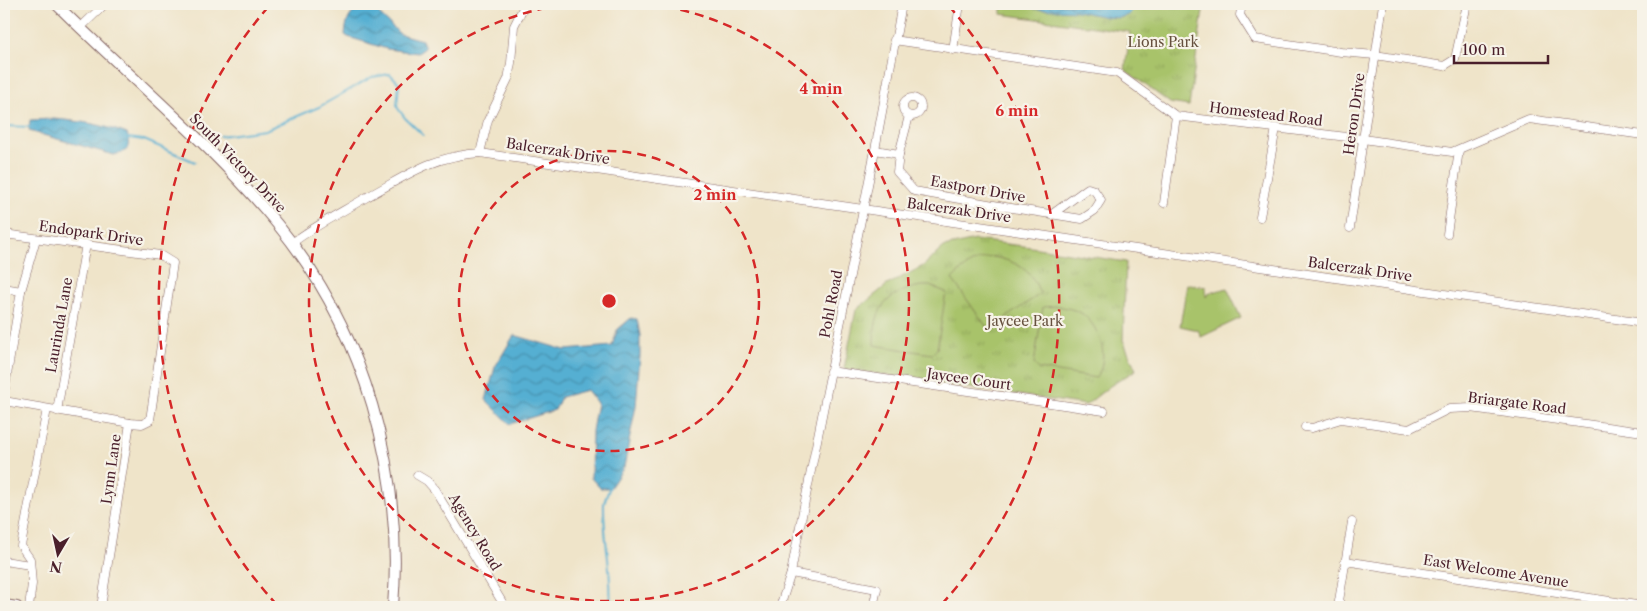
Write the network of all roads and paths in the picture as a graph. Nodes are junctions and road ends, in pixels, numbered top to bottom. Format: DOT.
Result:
graph roads {
  1 [pos="56,4"];
  2 [pos="105,4"];
  3 [pos="525,4"];
  4 [pos="902,4"];
  5 [pos="960,4"];
  6 [pos="1242,4"];
  7 [pos="1383,4"];
  8 [pos="1467,4"];
  9 [pos="80,28"];
  10 [pos="894,40"];
  11 [pos="953,50"];
  12 [pos="1374,55"];
  13 [pos="909,116"];
  14 [pos="1176,116"];
  15 [pos="1276,128"];
  16 [pos="1643,135"];
  17 [pos="1363,139"];
  18 [pos="874,150"];
  19 [pos="1459,150"];
  20 [pos="480,153"];
  21 [pos="899,154"];
  22 [pos="1164,203"];
  23 [pos="862,209"];
  24 [pos="1051,215"];
  25 [pos="1260,217"];
  26 [pos="1350,228"];
  27 [pos="4,234"];
  28 [pos="1447,234"];
  29 [pos="36,239"];
  30 [pos="292,243"];
  31 [pos="86,244"];
  32 [pos="173,263"];
  33 [pos="4,288"];
  34 [pos="21,291"];
  35 [pos="1643,323"];
  36 [pos="4,343"];
  37 [pos="13,344"];
  38 [pos="830,371"];
  39 [pos="4,393"];
  40 [pos="4,401"];
  41 [pos="47,409"];
  42 [pos="57,411"];
  43 [pos="1104,411"];
  44 [pos="130,423"];
  45 [pos="1305,427"];
  46 [pos="1643,432"];
  47 [pos="416,475"];
  48 [pos="1352,522"];
  49 [pos="4,561"];
  50 [pos="1345,561"];
  51 [pos="30,565"];
  52 [pos="790,573"];
  53 [pos="4,605"];
  54 [pos="1643,606"];
  55 [pos="17,607"];
  56 [pos="29,607"];
  57 [pos="101,607"];
  58 [pos="393,607"];
  59 [pos="505,607"];
  60 [pos="780,607"];
  61 [pos="873,607"];
  62 [pos="1338,607"];
  1 -- 9 [label="main road, South Victory Drive"];
  2 -- 9 [label="street"];
  3 -- 20 [label="street"];
  4 -- 10 [label="street, Pohl Road"];
  5 -- 11 [label="street"];
  6 -- 12 [label="street"];
  7 -- 12 [label="street, Heron Drive"];
  8 -- 12 [label="street"];
  9 -- 30 [label="main road, South Victory Drive"];
  10 -- 11 [label="street, Homestead Road"];
  10 -- 18 [label="street, Pohl Road"];
  11 -- 14 [label="street, Homestead Road"];
  12 -- 17 [label="street, Heron Drive"];
  13 -- 21 [label="street, Eastport Drive"];
  14 -- 15 [label="street, Homestead Road"];
  14 -- 22 [label="street"];
  15 -- 17 [label="street, Homestead Road"];
  15 -- 25 [label="street"];
  16 -- 19 [label="street, Homestead Road"];
  17 -- 19 [label="street, Homestead Road"];
  17 -- 26 [label="street, Heron Drive"];
  18 -- 21 [label="street"];
  18 -- 23 [label="street, Pohl Road"];
  19 -- 28 [label="street"];
  20 -- 23 [label="street, Balcerzak Drive"];
  20 -- 30 [label="street, Balcerzak Drive"];
  21 -- 24 [label="street, Eastport Drive"];
  23 -- 35 [label="street, Balcerzak Drive"];
  23 -- 38 [label="street, Pohl Road"];
  24 -- 24 [label="street, Eastport Drive"];
  27 -- 29 [label="street, Endopark Drive"];
  29 -- 31 [label="street, Endopark Drive"];
  29 -- 34 [label="street"];
  30 -- 58 [label="main road, South Victory Drive"];
  31 -- 32 [label="street, Endopark Drive"];
  31 -- 42 [label="street, Laurinda Lane"];
  32 -- 44 [label="street, Lynn Lane"];
  33 -- 34 [label="street"];
  34 -- 37 [label="street"];
  36 -- 37 [label="street"];
  37 -- 39 [label="street"];
  38 -- 43 [label="street, Jaycee Court"];
  38 -- 52 [label="street, Pohl Road"];
  40 -- 41 [label="street"];
  41 -- 42 [label="street"];
  41 -- 51 [label="street"];
  42 -- 44 [label="street"];
  44 -- 57 [label="street, Lynn Lane"];
  45 -- 46 [label="street, Briargate Road"];
  47 -- 59 [label="street, Agency Road"];
  48 -- 50 [label="street"];
  49 -- 51 [label="street"];
  50 -- 54 [label="street, East Welcome Avenue"];
  50 -- 62 [label="street"];
  51 -- 56 [label="street"];
  52 -- 60 [label="street, Pohl Road"];
  52 -- 61 [label="street"];
  53 -- 55 [label="main road"];
}
